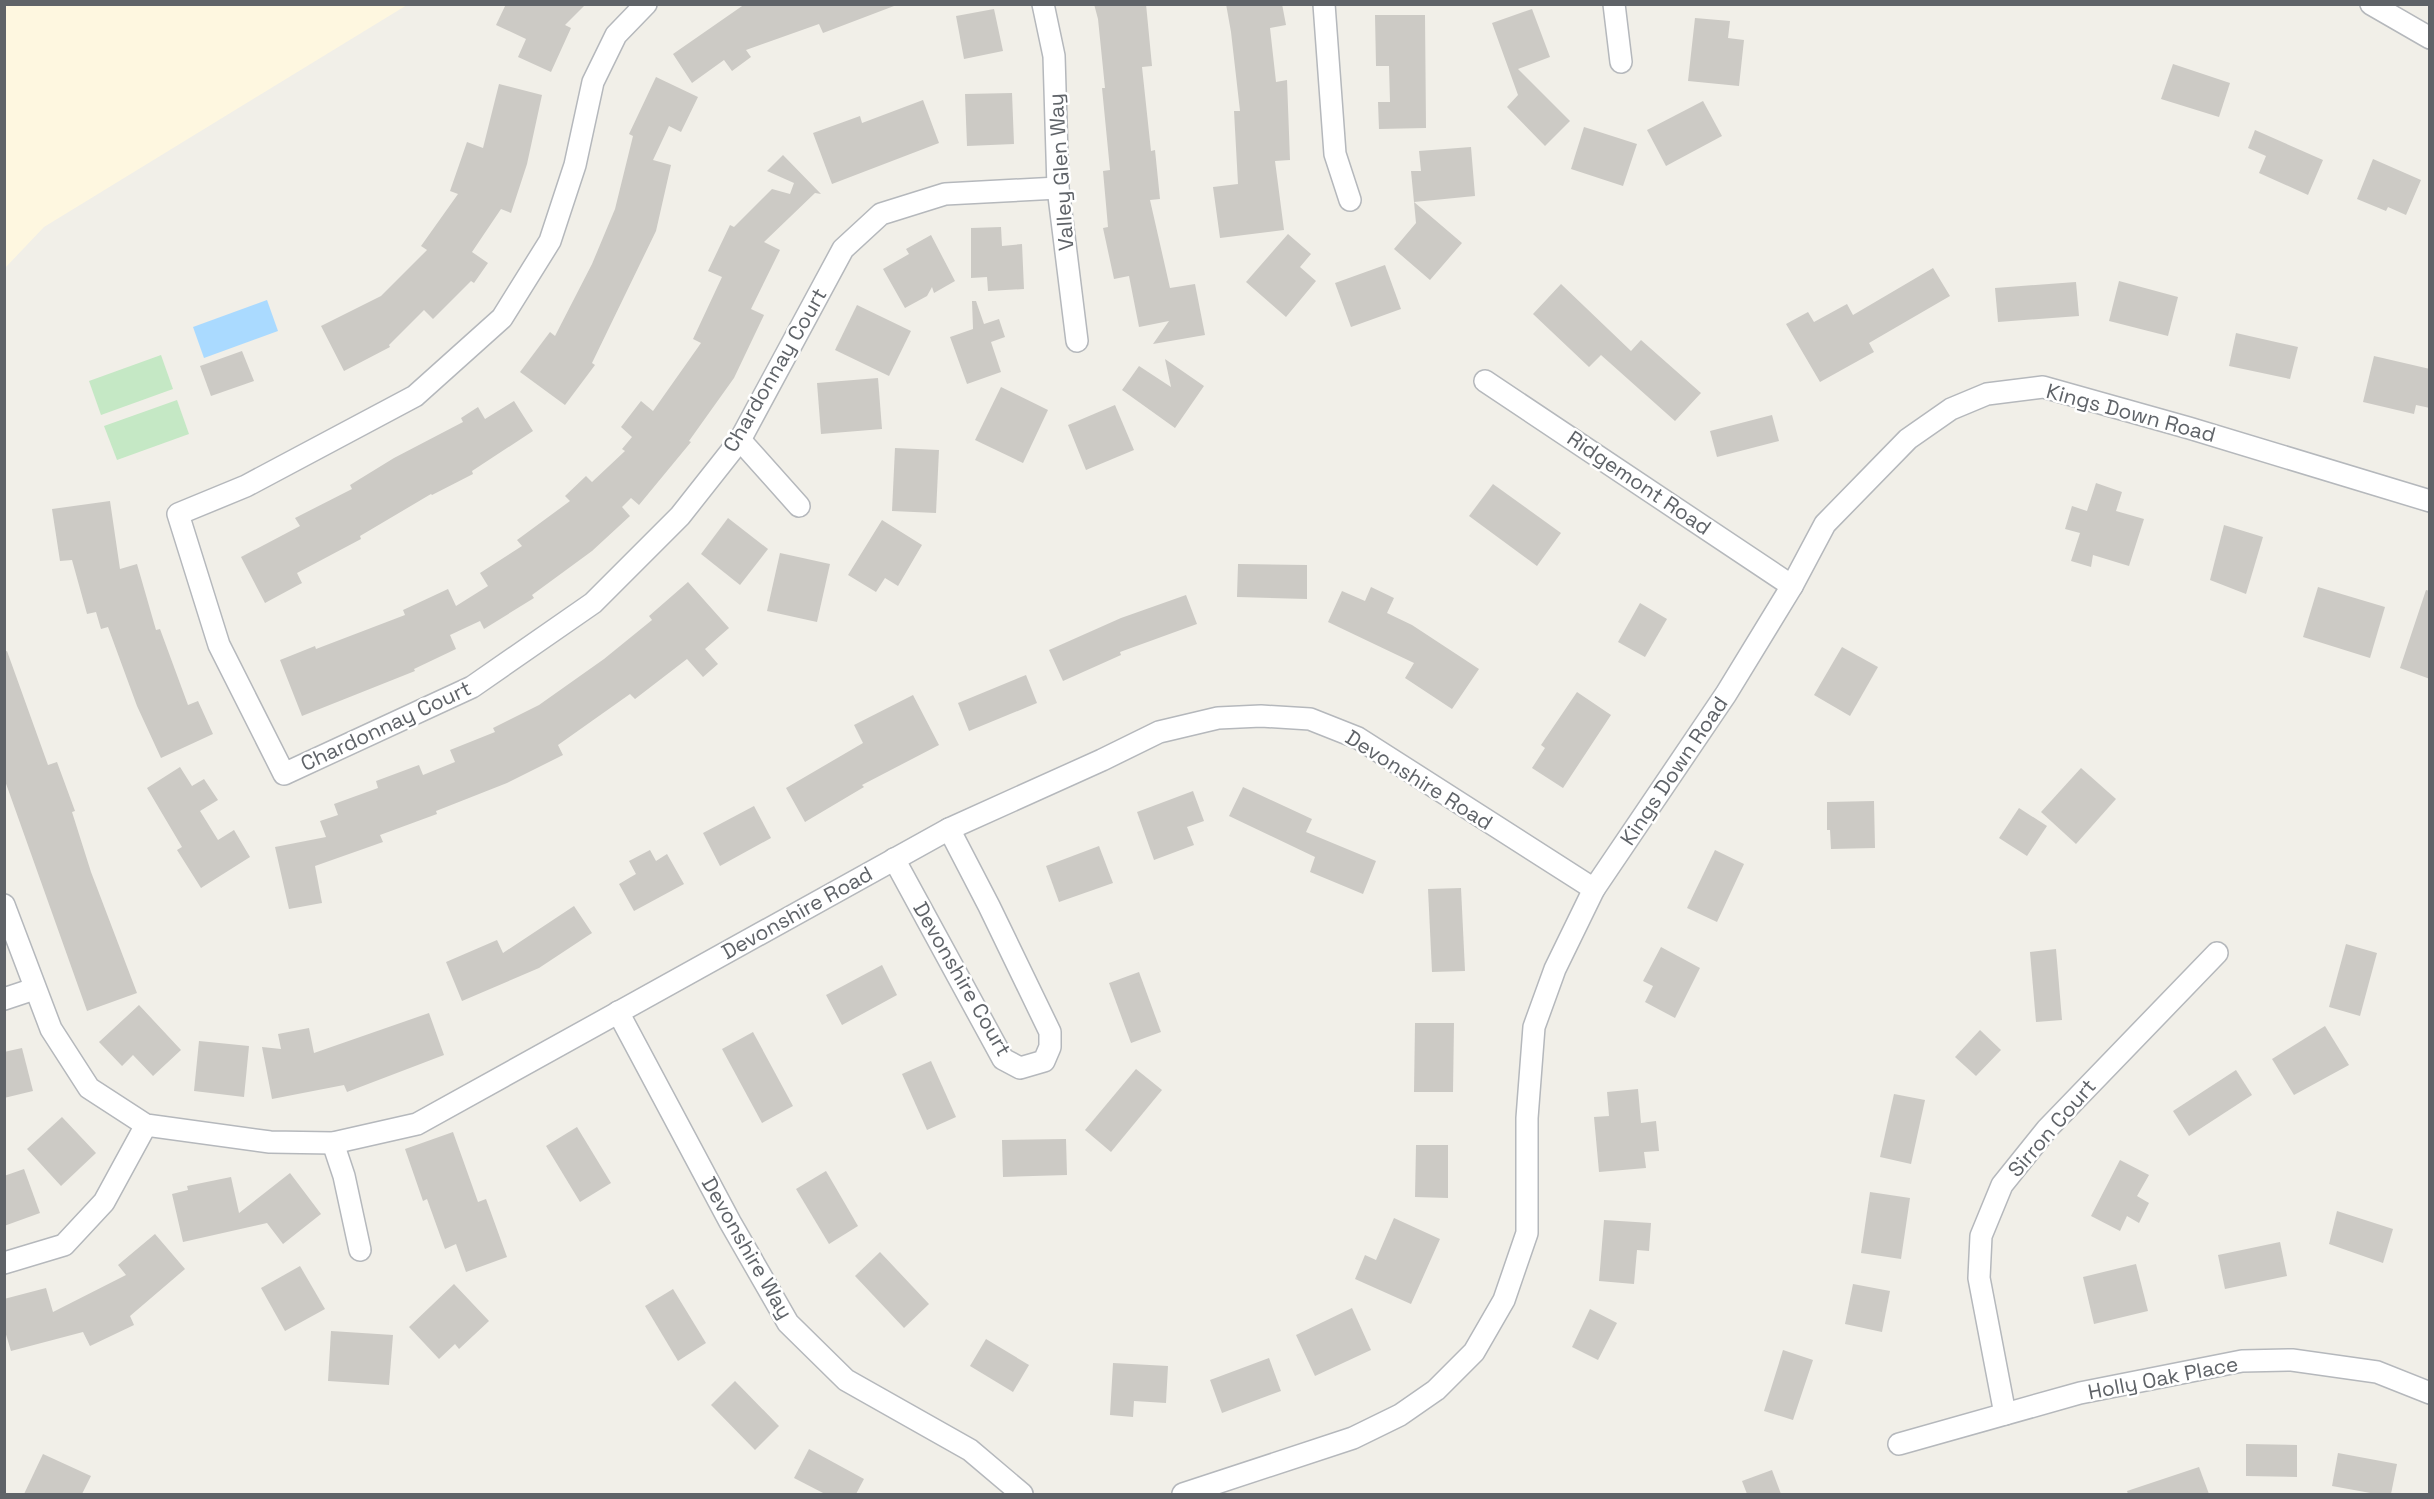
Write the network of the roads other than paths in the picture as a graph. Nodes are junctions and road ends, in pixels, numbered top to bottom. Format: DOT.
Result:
graph roads {
  1 [pos="646,4"];
  2 [pos="1043,4"];
  3 [pos="1324,4"];
  4 [pos="1614,4"];
  5 [pos="2372,4"];
  6 [pos="2430,38"];
  7 [pos="1621,62"];
  8 [pos="1058,188"];
  9 [pos="1350,200"];
  10 [pos="1077,341"];
  11 [pos="1485,381"];
  12 [pos="740,440"];
  13 [pos="2430,501"];
  14 [pos="800,506"];
  15 [pos="1792,586"];
  16 [pos="949,829"];
  17 [pos="894,859"];
  18 [pos="1594,889"];
  19 [pos="4,905"];
  20 [pos="2217,953"];
  21 [pos="34,989"];
  22 [pos="4,999"];
  23 [pos="618,1012"];
  24 [pos="146,1125"];
  25 [pos="333,1143"];
  26 [pos="360,1250"];
  27 [pos="4,1263"];
  28 [pos="2430,1393"];
  29 [pos="2005,1414"];
  30 [pos="1899,1444"];
  31 [pos="1022,1494"];
  32 [pos="1184,1494"];
  1 -- 12 [label="street, Chardonnay Court"];
  2 -- 8 [label="street, Valley Glen Way"];
  3 -- 9 [label="street"];
  4 -- 7 [label="street"];
  5 -- 6 [label="street"];
  8 -- 10 [label="street, Valley Glen Way"];
  8 -- 12 [label="street, Chardonnay Court"];
  11 -- 15 [label="street, Ridgemont Road"];
  12 -- 14 [label="street"];
  13 -- 15 [label="street, Kings Down Road"];
  15 -- 18 [label="street, Kings Down Road"];
  16 -- 17 [label="street, Devonshire Road"];
  16 -- 17 [label="street, Devonshire Court"];
  16 -- 18 [label="street, Devonshire Road"];
  17 -- 23 [label="street, Devonshire Road"];
  18 -- 32 [label="street, Kings Down Road"];
  19 -- 21 [label="street, Devonshire Road"];
  20 -- 29 [label="street, Sirron Court"];
  21 -- 22 [label="street"];
  21 -- 24 [label="street, Devonshire Road"];
  23 -- 25 [label="street, Devonshire Road"];
  23 -- 31 [label="street, Devonshire Way"];
  24 -- 25 [label="street, Devonshire Road"];
  24 -- 27 [label="street"];
  25 -- 26 [label="street"];
  28 -- 29 [label="street, Holly Oak Place"];
  29 -- 30 [label="street, Holly Oak Place"];
}
